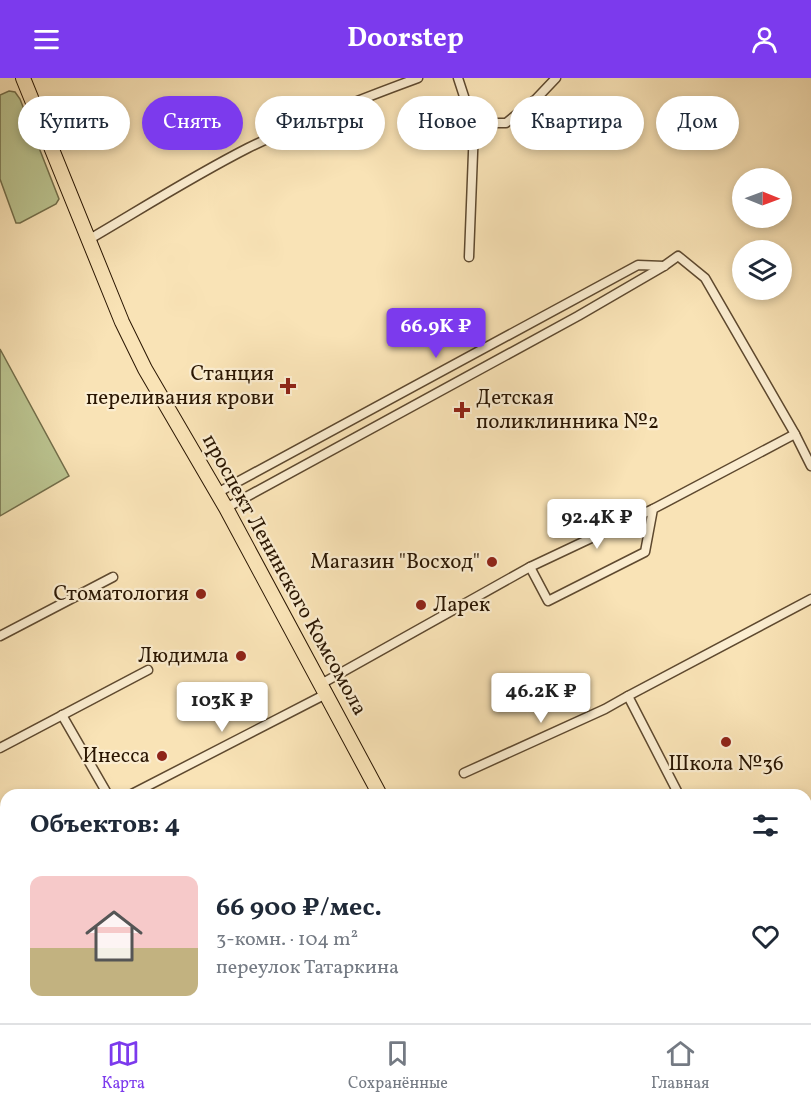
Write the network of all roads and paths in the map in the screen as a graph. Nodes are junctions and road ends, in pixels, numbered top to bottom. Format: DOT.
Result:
graph roads {
  1 [pos="22,78"];
  2 [pos="418,78"];
  3 [pos="458,78"];
  4 [pos="556,78"];
  5 [pos="464,96"];
  6 [pos="498,123"];
  7 [pos="472,150"];
  8 [pos="88,240"];
  9 [pos="470,257"];
  10 [pos="664,266"];
  11 [pos="795,434"];
  12 [pos="811,466"];
  13 [pos="217,493"];
  14 [pos="226,508"];
  15 [pos="653,509"];
  16 [pos="530,567"];
  17 [pos="113,577"];
  18 [pos="811,599"];
  19 [pos="0,636"];
  20 [pos="148,670"];
  21 [pos="324,689"];
  22 [pos="628,696"];
  23 [pos="62,715"];
  24 [pos="0,748"];
  25 [pos="464,773"];
  26 [pos="105,789"];
  27 [pos="141,789"];
  28 [pos="377,789"];
  29 [pos="677,789"];
  1 -- 8 [label="main road, проспект Ленинского Комсомола"];
  2 -- 8 [label="street"];
  3 -- 5 [label="street"];
  4 -- 6 [label="street"];
  7 -- 9 [label="street"];
  8 -- 13 [label="main road, проспект Ленинского Комсомола"];
  10 -- 11 [label="street"];
  10 -- 13 [label="street"];
  10 -- 14 [label="street"];
  11 -- 12 [label="street"];
  11 -- 15 [label="street"];
  13 -- 14 [label="main road, проспект Ленинского Комсомола"];
  14 -- 21 [label="main road, проспект Ленинского Комсомола"];
  15 -- 16 [label="street"];
  15 -- 16 [label="street"];
  16 -- 21 [label="street"];
  17 -- 19 [label="street"];
  18 -- 22 [label="street"];
  20 -- 23 [label="street"];
  21 -- 27 [label="street"];
  21 -- 28 [label="main road, проспект Ленинского Комсомола"];
  22 -- 25 [label="street"];
  22 -- 29 [label="street"];
  23 -- 24 [label="street"];
  23 -- 26 [label="street"];
}
